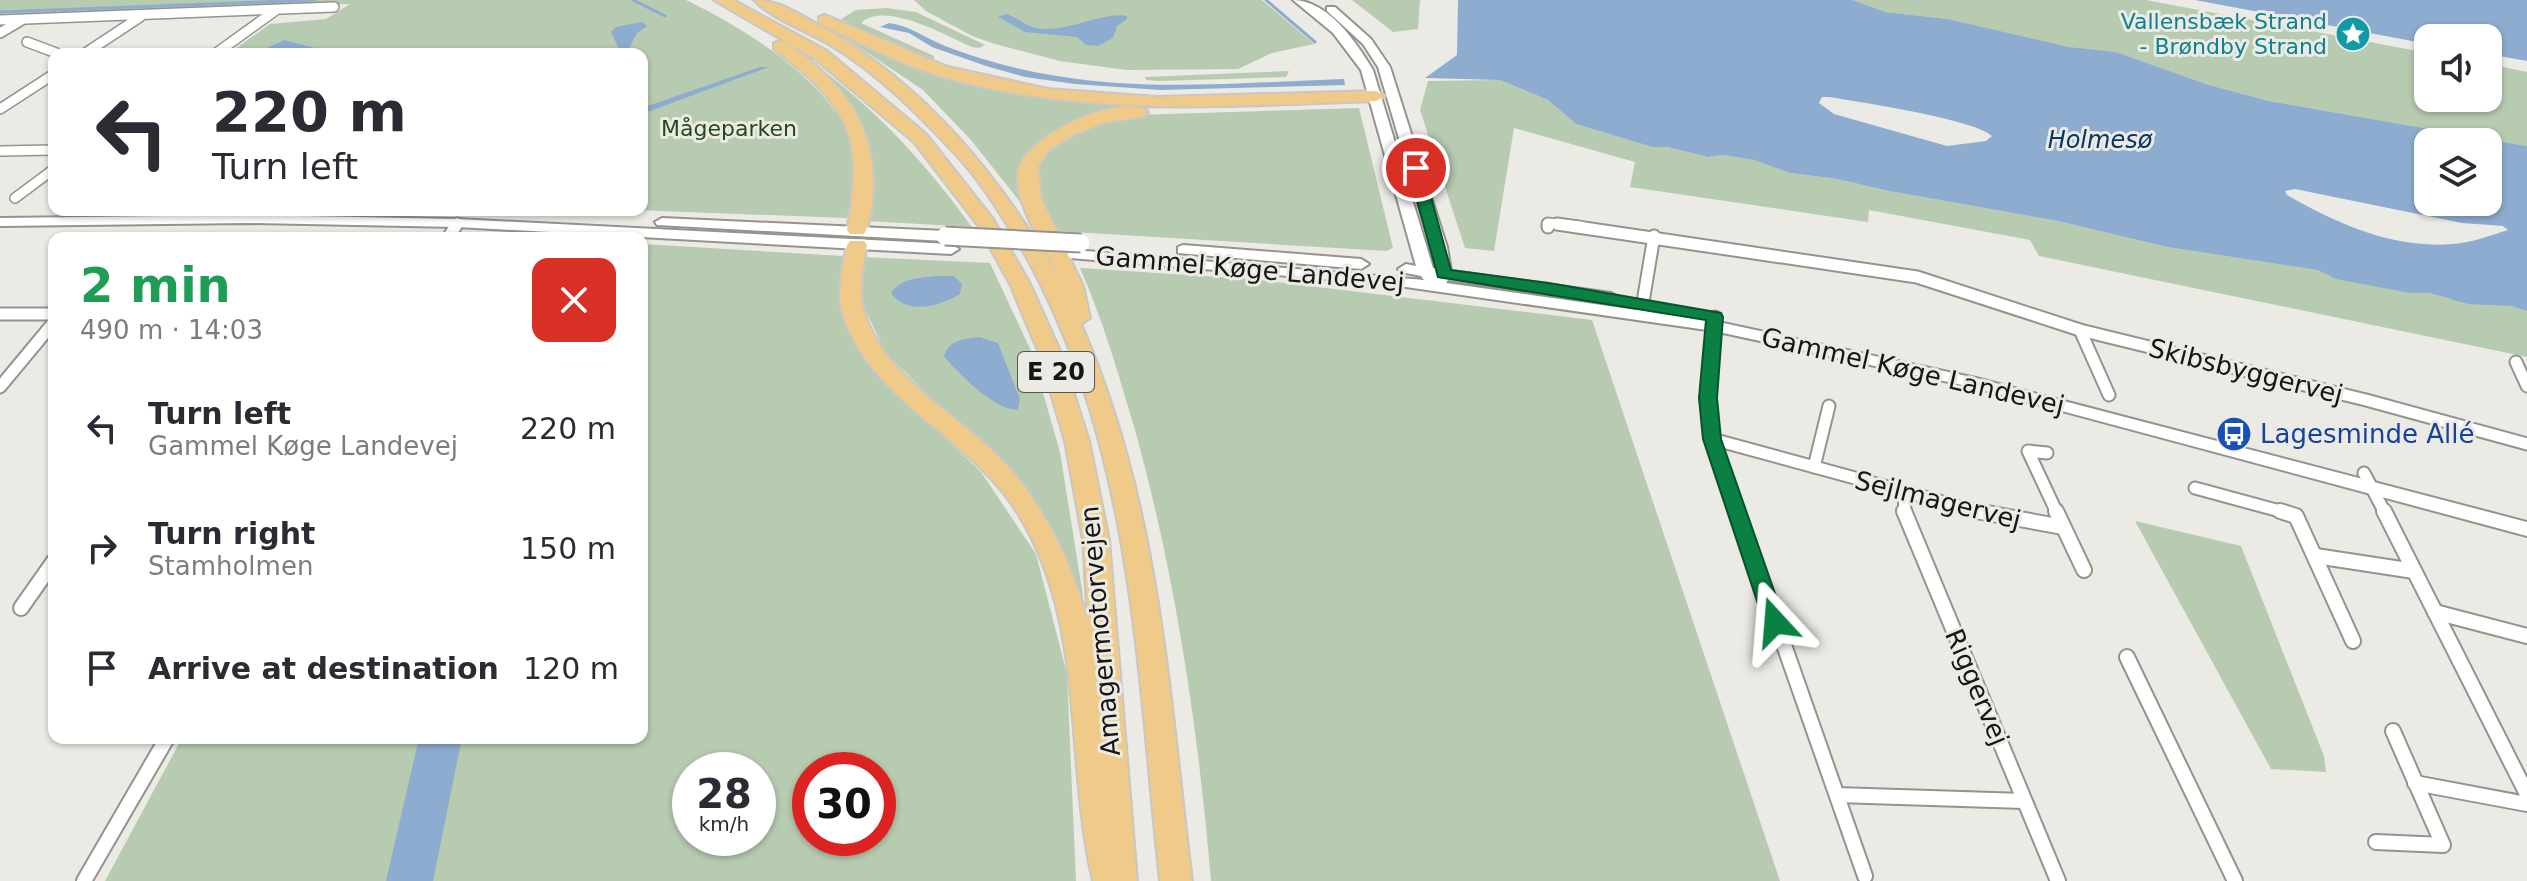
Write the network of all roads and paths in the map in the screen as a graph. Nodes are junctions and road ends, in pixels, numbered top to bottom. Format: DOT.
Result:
graph roads {
  1 [pos="702,0"];
  2 [pos="722,0"];
  3 [pos="762,0"];
  4 [pos="783,0"];
  5 [pos="1299,0"];
  6 [pos="1319,0"];
  7 [pos="334,7"];
  8 [pos="276,10"];
  9 [pos="143,16"];
  10 [pos="0,20"];
  11 [pos="22,20"];
  12 [pos="0,33"];
  13 [pos="27,42"];
  14 [pos="93,48"];
  15 [pos="223,48"];
  16 [pos="48,50"];
  17 [pos="48,78"];
  18 [pos="1384,100"];
  19 [pos="0,109"];
  20 [pos="48,150"];
  21 [pos="0,151"];
  22 [pos="48,173"];
  23 [pos="15,198"];
  24 [pos="48,211"];
  25 [pos="0,212"];
  26 [pos="474,216"];
  27 [pos="0,222"];
  28 [pos="457,223"];
  29 [pos="1548,227"];
  30 [pos="452,232"];
  31 [pos="1654,236"];
  32 [pos="857,237"];
  33 [pos="1435,277"];
  34 [pos="1642,309"];
  35 [pos="0,314"];
  36 [pos="48,314"];
  37 [pos="1714,321"];
  38 [pos="48,329"];
  39 [pos="2080,330"];
  40 [pos="1088,359"];
  41 [pos="2516,362"];
  42 [pos="2527,386"];
  43 [pos="0,387"];
  44 [pos="2109,395"];
  45 [pos="1829,406"];
  46 [pos="1712,439"];
  47 [pos="2527,444"];
  48 [pos="2047,453"];
  49 [pos="1814,467"];
  50 [pos="2367,479"];
  51 [pos="2195,488"];
  52 [pos="1904,493"];
  53 [pos="2527,518"];
  54 [pos="2063,527"];
  55 [pos="2527,529"];
  56 [pos="2316,556"];
  57 [pos="48,570"];
  58 [pos="2084,570"];
  59 [pos="2414,571"];
  60 [pos="21,608"];
  61 [pos="2435,612"];
  62 [pos="2527,636"];
  63 [pos="2353,641"];
  64 [pos="2127,657"];
  65 [pos="2393,731"];
  66 [pos="164,744"];
  67 [pos="2415,783"];
  68 [pos="2527,794"];
  69 [pos="1837,795"];
  70 [pos="2024,801"];
  71 [pos="2527,804"];
  72 [pos="2376,842"];
  73 [pos="1865,876"];
  74 [pos="84,881"];
  75 [pos="1109,881"];
  76 [pos="1121,881"];
  77 [pos="1176,881"];
  78 [pos="2058,881"];
  79 [pos="2235,881"];
  1 -- 32 [label="highway"];
  2 -- 76 [label="highway, Amagermotorvejen / E 20"];
  3 -- 40 [label="highway, Amagermotorvejen / E 20"];
  4 -- 18 [label="highway"];
  5 -- 18 [label="main road"];
  6 -- 18 [label="main road"];
  7 -- 8 [label="street"];
  8 -- 9 [label="street"];
  8 -- 15 [label="street"];
  9 -- 11 [label="street"];
  9 -- 14 [label="street"];
  10 -- 11 [label="street"];
  11 -- 12 [label="street"];
  13 -- 16 [label="street"];
  17 -- 19 [label="street"];
  18 -- 33 [label="main road"];
  18 -- 40 [label="highway"];
  20 -- 21 [label="street"];
  22 -- 23 [label="street"];
  24 -- 25 [label="main road"];
  26 -- 32 [label="main road, Gammel Køge Landevej"];
  27 -- 28 [label="main road, Gammel Køge Landevej"];
  28 -- 30 [label="street"];
  28 -- 32 [label="main road, Gammel Køge Landevej"];
  29 -- 31 [label="street, Skibsbyggervej"];
  31 -- 34 [label="street"];
  31 -- 39 [label="street, Skibsbyggervej"];
  32 -- 33 [label="main road, Gammel Køge Landevej"];
  32 -- 75 [label="highway"];
  33 -- 34 [label="main road, Gammel Køge Landevej"];
  34 -- 37 [label="main road, Gammel Køge Landevej"];
  35 -- 36 [label="street"];
  37 -- 46 [label="street"];
  37 -- 50 [label="main road, Gammel Køge Landevej"];
  38 -- 43 [label="street"];
  39 -- 44 [label="street"];
  39 -- 47 [label="street, Skibsbyggervej"];
  40 -- 77 [label="highway, Amagermotorvejen / E 20"];
  41 -- 42 [label="street"];
  45 -- 49 [label="street"];
  46 -- 49 [label="street, Sejlmagervej"];
  46 -- 69 [label="street"];
  48 -- 54 [label="street, Sejlmagervej"];
  49 -- 52 [label="street, Sejlmagervej"];
  50 -- 53 [label="main road, Gammel Køge Landevej"];
  50 -- 55 [label="main road, Gammel Køge Landevej"];
  50 -- 59 [label="street"];
  51 -- 56 [label="street"];
  52 -- 54 [label="street, Sejlmagervej"];
  52 -- 70 [label="street, Riggervej"];
  54 -- 58 [label="street, Sejlmagervej"];
  56 -- 59 [label="street"];
  56 -- 63 [label="street"];
  57 -- 60 [label="street"];
  59 -- 61 [label="street"];
  61 -- 62 [label="street"];
  61 -- 68 [label="street"];
  64 -- 79 [label="street"];
  65 -- 67 [label="street"];
  66 -- 74 [label="street"];
  67 -- 71 [label="street"];
  67 -- 72 [label="street"];
  69 -- 70 [label="street"];
  69 -- 73 [label="street"];
  70 -- 78 [label="street, Riggervej"];
}
